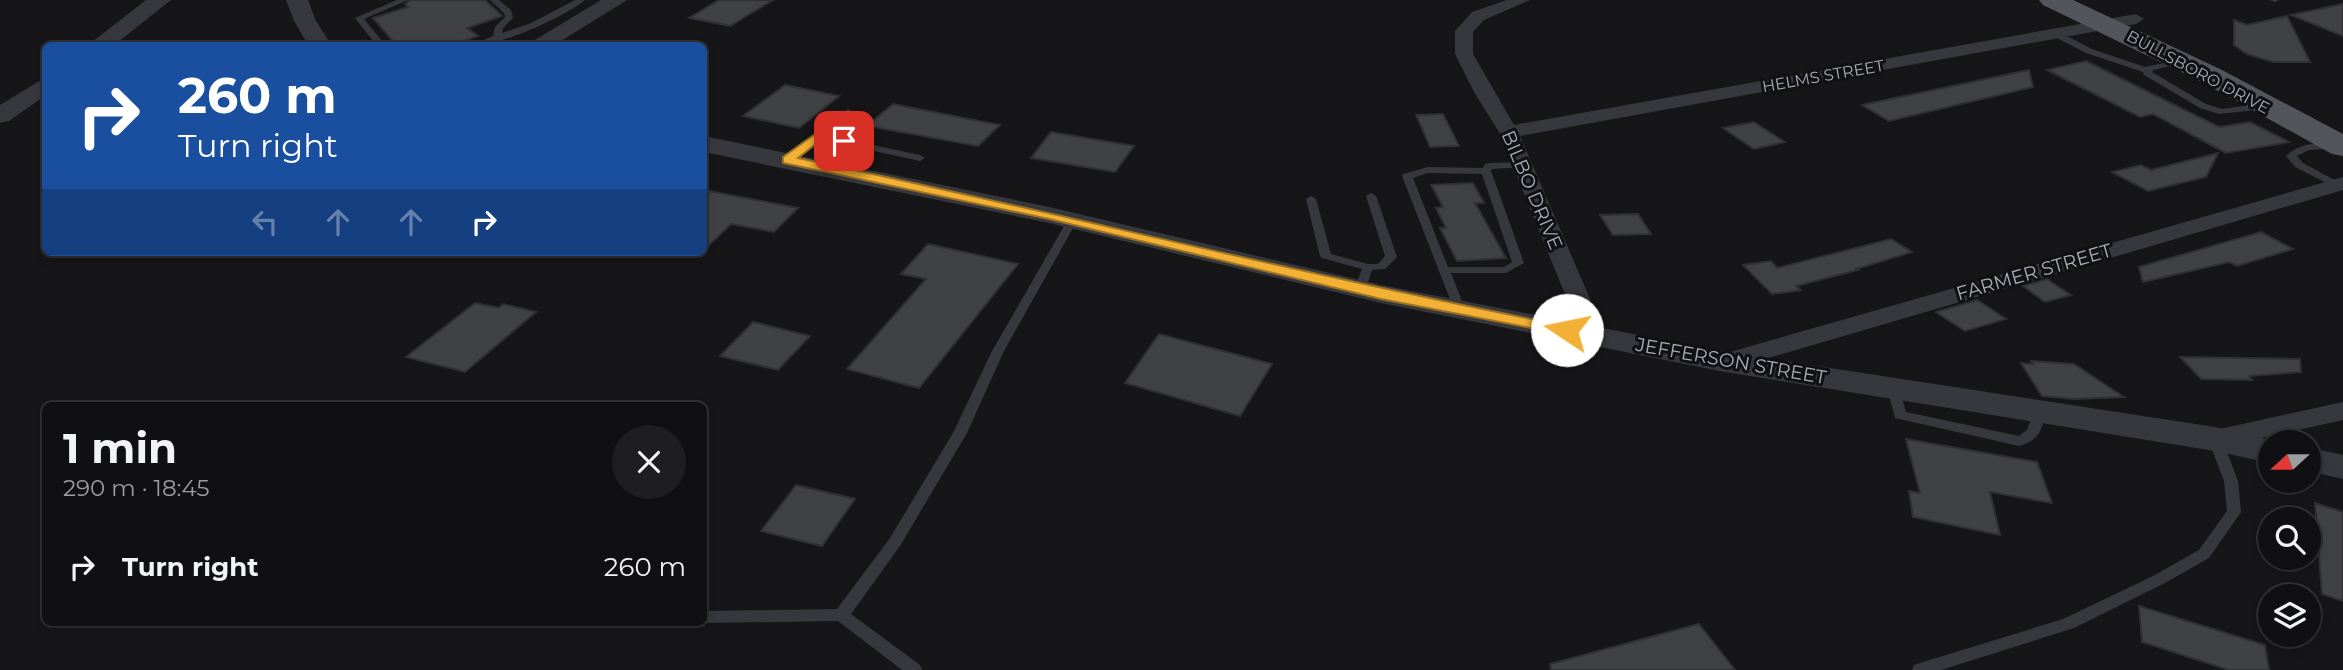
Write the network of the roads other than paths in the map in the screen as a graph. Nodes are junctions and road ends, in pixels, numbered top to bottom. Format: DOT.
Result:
graph roads {
  1 [pos="160,0"];
  2 [pos="297,0"];
  3 [pos="404,0"];
  4 [pos="494,0"];
  5 [pos="581,0"];
  6 [pos="616,0"];
  7 [pos="1522,0"];
  8 [pos="2052,0"];
  9 [pos="2094,0"];
  10 [pos="2122,22"];
  11 [pos="2056,34"];
  12 [pos="496,39"];
  13 [pos="103,42"];
  14 [pos="318,42"];
  15 [pos="380,42"];
  16 [pos="487,42"];
  17 [pos="543,42"];
  18 [pos="2181,61"];
  19 [pos="2148,71"];
  20 [pos="42,87"];
  21 [pos="2264,106"];
  22 [pos="849,112"];
  23 [pos="0,116"];
  24 [pos="1509,132"];
  25 [pos="818,136"];
  26 [pos="2342,142"];
  27 [pos="707,145"];
  28 [pos="920,158"];
  29 [pos="787,160"];
  30 [pos="1521,165"];
  31 [pos="1486,170"];
  32 [pos="2339,184"];
  33 [pos="1371,195"];
  34 [pos="1311,199"];
  35 [pos="1072,221"];
  36 [pos="1443,270"];
  37 [pos="1364,278"];
  38 [pos="1459,309"];
  39 [pos="1594,336"];
  40 [pos="1725,362"];
  41 [pos="2343,411"];
  42 [pos="2215,439"];
  43 [pos="2258,448"];
  44 [pos="2321,462"];
  45 [pos="2343,467"];
  46 [pos="841,615"];
  47 [pos="707,617"];
  48 [pos="914,670"];
  49 [pos="1920,670"];
  1 -- 13 [label="street"];
  2 -- 14 [label="street"];
  3 -- 15 [label="lane"];
  4 -- 12 [label="lane"];
  5 -- 12 [label="lane"];
  6 -- 17 [label="street"];
  7 -- 24 [label="street, BILBO DRIVE"];
  8 -- 10 [label="main road, BULLSBORO DRIVE"];
  9 -- 10 [label="main road, BULLSBORO DRIVE"];
  10 -- 11 [label="street, HELMS STREET"];
  10 -- 18 [label="main road, BULLSBORO DRIVE"];
  10 -- 26 [label="main road, BULLSBORO DRIVE"];
  11 -- 19 [label="lane"];
  11 -- 24 [label="street, HELMS STREET"];
  12 -- 16 [label="lane"];
  18 -- 19 [label="lane"];
  18 -- 21 [label="main road, BULLSBORO DRIVE"];
  19 -- 21 [label="lane"];
  20 -- 23 [label="street"];
  21 -- 26 [label="main road, BULLSBORO DRIVE"];
  22 -- 25 [label="lane"];
  24 -- 30 [label="street, BILBO DRIVE"];
  25 -- 28 [label="lane"];
  25 -- 29 [label="lane"];
  26 -- 32 [label="lane"];
  27 -- 29 [label="street, JEFFERSON STREET"];
  29 -- 35 [label="street, JEFFERSON STREET"];
  30 -- 31 [label="lane"];
  30 -- 39 [label="street, BILBO DRIVE"];
  31 -- 36 [label="lane"];
  31 -- 36 [label="lane"];
  32 -- 40 [label="street, FARMER STREET"];
  33 -- 37 [label="lane"];
  34 -- 37 [label="lane"];
  35 -- 37 [label="street, JEFFERSON STREET"];
  35 -- 46 [label="lane"];
  36 -- 38 [label="lane"];
  37 -- 38 [label="street, JEFFERSON STREET"];
  38 -- 39 [label="street, JEFFERSON STREET"];
  39 -- 40 [label="street, JEFFERSON STREET"];
  40 -- 42 [label="street, JEFFERSON STREET"];
  41 -- 42 [label="street"];
  42 -- 43 [label="street, JEFFERSON STREET"];
  42 -- 49 [label="lane"];
  44 -- 45 [label="street"];
  46 -- 47 [label="lane"];
  46 -- 48 [label="lane"];
}
